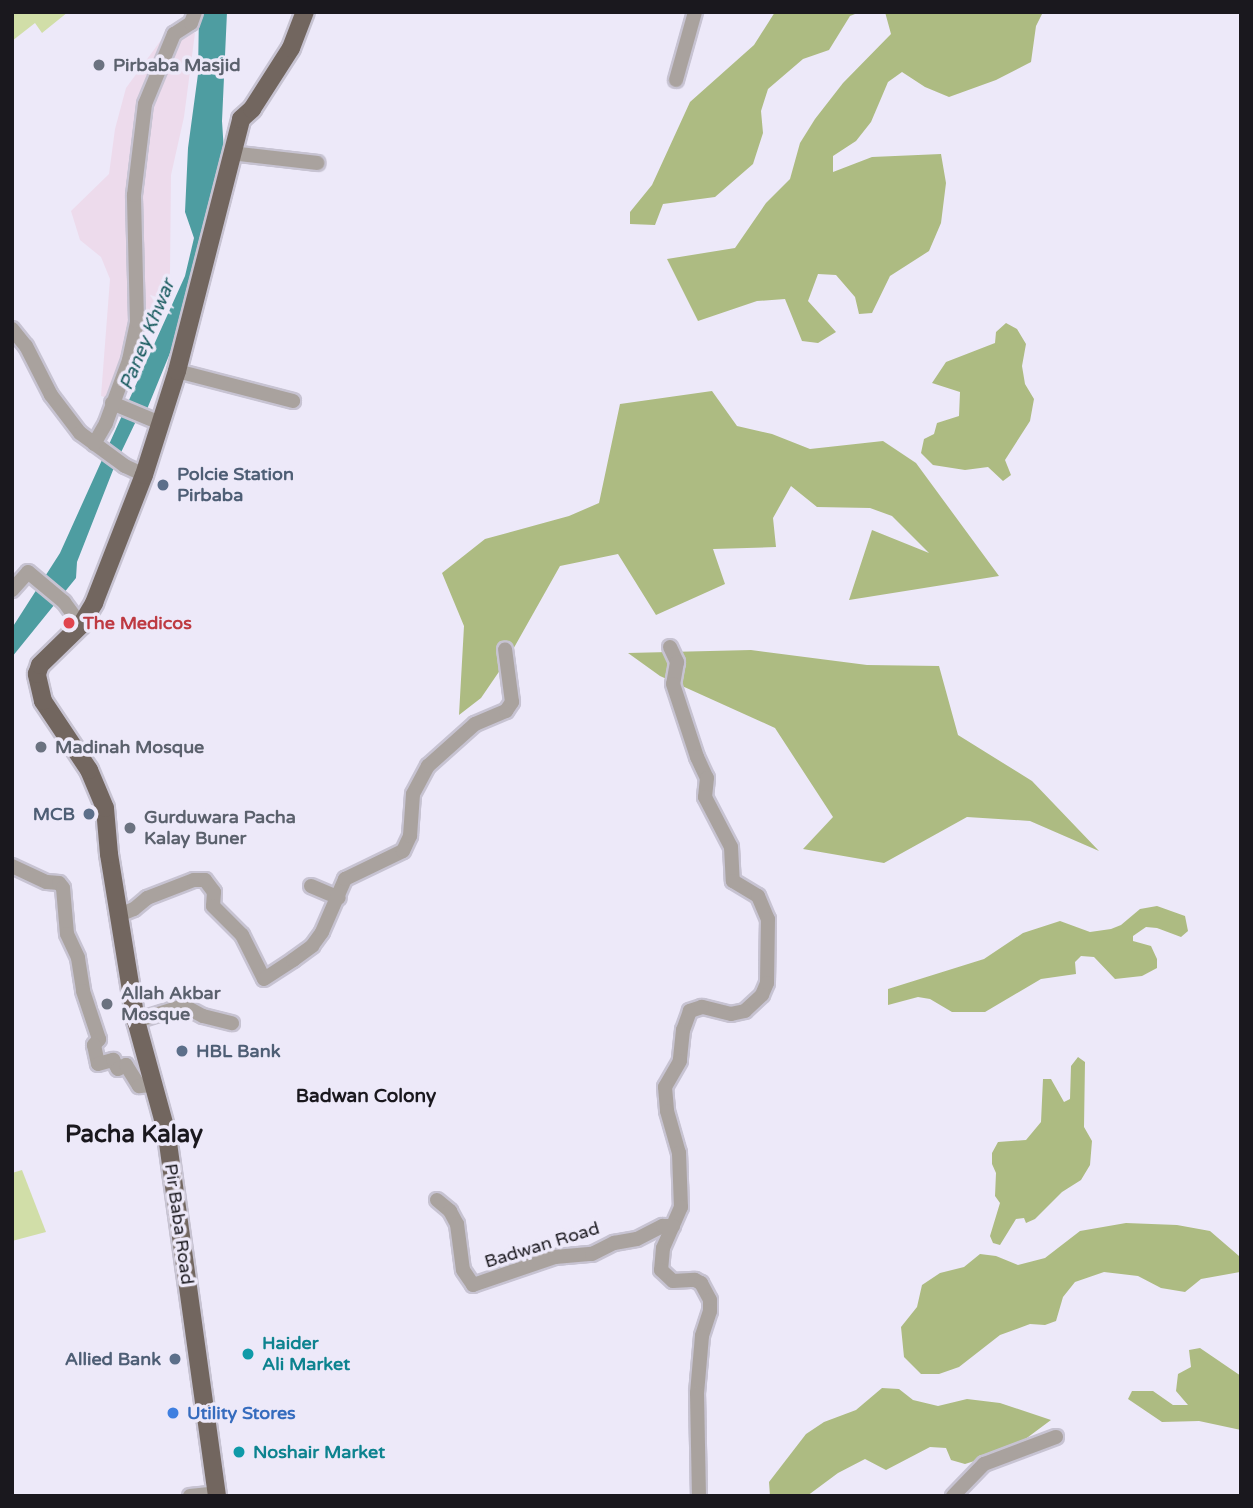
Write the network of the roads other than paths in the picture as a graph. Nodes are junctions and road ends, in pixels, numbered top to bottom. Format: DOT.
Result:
graph roads {
  1 [pos="195,12"];
  2 [pos="304,12"];
  3 [pos="695,12"];
  4 [pos="676,80"];
  5 [pos="231,153"];
  6 [pos="317,163"];
  7 [pos="12,330"];
  8 [pos="177,371"];
  9 [pos="293,401"];
  10 [pos="113,403"];
  11 [pos="160,423"];
  12 [pos="98,447"];
  13 [pos="144,475"];
  14 [pos="12,590"];
  15 [pos="81,625"];
  16 [pos="670,648"];
  17 [pos="505,649"];
  18 [pos="12,866"];
  19 [pos="311,886"];
  20 [pos="339,898"];
  21 [pos="119,915"];
  22 [pos="136,1021"];
  23 [pos="232,1023"];
  24 [pos="154,1085"];
  25 [pos="437,1200"];
  26 [pos="673,1226"];
  27 [pos="1056,1437"];
  28 [pos="217,1494"];
  29 [pos="190,1496"];
  30 [pos="699,1496"];
  31 [pos="953,1496"];
  1 -- 10 [label="street"];
  2 -- 5 [label="main road"];
  3 -- 4 [label="street"];
  5 -- 6 [label="street"];
  5 -- 8 [label="main road"];
  7 -- 12 [label="street"];
  8 -- 9 [label="street"];
  8 -- 11 [label="main road"];
  10 -- 11 [label="street"];
  10 -- 12 [label="street"];
  11 -- 13 [label="main road"];
  12 -- 13 [label="street"];
  13 -- 15 [label="main road"];
  14 -- 15 [label="street"];
  15 -- 21 [label="main road, Pir Baba Road"];
  16 -- 26 [label="street"];
  17 -- 20 [label="street"];
  18 -- 24 [label="street"];
  19 -- 20 [label="street"];
  20 -- 21 [label="street"];
  21 -- 22 [label="main road, Pir Baba Road"];
  22 -- 23 [label="street"];
  22 -- 24 [label="main road, Pir Baba Road"];
  24 -- 28 [label="main road, Pir Baba Road"];
  25 -- 26 [label="street, Badwan Road"];
  26 -- 30 [label="street"];
  27 -- 31 [label="street"];
  28 -- 29 [label="street"];
}
